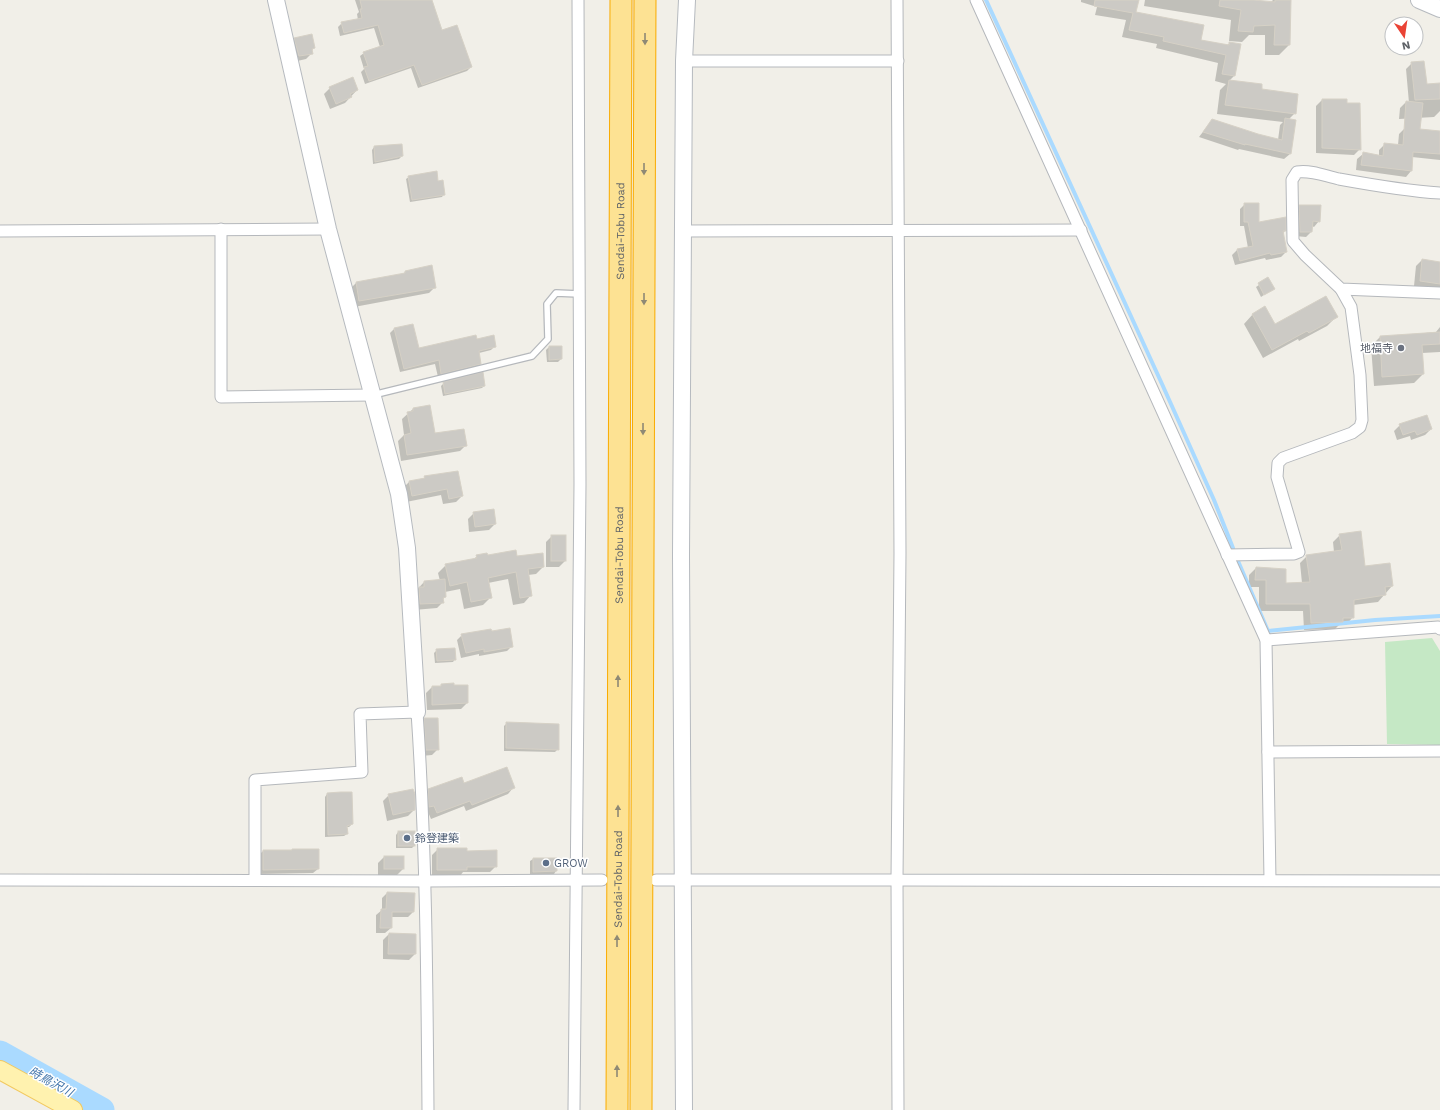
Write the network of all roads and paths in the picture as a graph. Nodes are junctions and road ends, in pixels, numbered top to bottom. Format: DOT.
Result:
graph roads {
  1 [pos="276,0"];
  2 [pos="578,0"];
  3 [pos="621,0"];
  4 [pos="645,0"];
  5 [pos="687,0"];
  6 [pos="897,0"];
  7 [pos="976,0"];
  8 [pos="1419,0"];
  9 [pos="1440,9"];
  10 [pos="684,61"];
  11 [pos="898,61"];
  12 [pos="1440,193"];
  13 [pos="221,229"];
  14 [pos="328,229"];
  15 [pos="0,230"];
  16 [pos="898,230"];
  17 [pos="1081,230"];
  18 [pos="683,231"];
  19 [pos="1342,289"];
  20 [pos="1440,293"];
  21 [pos="580,294"];
  22 [pos="372,395"];
  23 [pos="1227,555"];
  24 [pos="1440,629"];
  25 [pos="1266,640"];
  26 [pos="417,712"];
  27 [pos="1440,751"];
  28 [pos="1268,752"];
  29 [pos="576,879"];
  30 [pos="0,880"];
  31 [pos="255,880"];
  32 [pos="602,880"];
  33 [pos="656,880"];
  34 [pos="683,880"];
  35 [pos="897,880"];
  36 [pos="1270,880"];
  37 [pos="425,881"];
  38 [pos="1440,881"];
  39 [pos="0,1070"];
  40 [pos="73,1110"];
  41 [pos="428,1110"];
  42 [pos="574,1110"];
  43 [pos="617,1110"];
  44 [pos="641,1110"];
  45 [pos="684,1110"];
  46 [pos="898,1110"];
  1 -- 14 [label="street"];
  2 -- 21 [label="street"];
  43 -- 3 [label="highway, Sendai-Tobu Road, one-way"];
  4 -- 44 [label="highway, one-way"];
  5 -- 10 [label="street"];
  6 -- 11 [label="street"];
  7 -- 17 [label="street"];
  8 -- 9 [label="street"];
  10 -- 11 [label="street"];
  10 -- 18 [label="street"];
  11 -- 16 [label="street"];
  12 -- 19 [label="street"];
  13 -- 14 [label="street"];
  13 -- 15 [label="street"];
  13 -- 22 [label="street"];
  14 -- 22 [label="street"];
  16 -- 17 [label="street"];
  16 -- 18 [label="street"];
  16 -- 35 [label="street"];
  17 -- 23 [label="street"];
  18 -- 34 [label="street"];
  19 -- 20 [label="street"];
  19 -- 23 [label="street"];
  21 -- 22 [label="lane"];
  21 -- 29 [label="street"];
  22 -- 26 [label="street"];
  23 -- 25 [label="street"];
  24 -- 25 [label="street"];
  25 -- 28 [label="street"];
  26 -- 31 [label="street"];
  26 -- 37 [label="street"];
  27 -- 28 [label="street"];
  28 -- 36 [label="street"];
  29 -- 32 [label="street"];
  29 -- 37 [label="street"];
  29 -- 42 [label="street"];
  30 -- 31 [label="street"];
  31 -- 37 [label="street"];
  33 -- 34 [label="street"];
  34 -- 35 [label="street"];
  34 -- 45 [label="street"];
  35 -- 36 [label="street"];
  35 -- 46 [label="street"];
  36 -- 38 [label="street"];
  37 -- 41 [label="street"];
  39 -- 40 [label="main road"];
}
